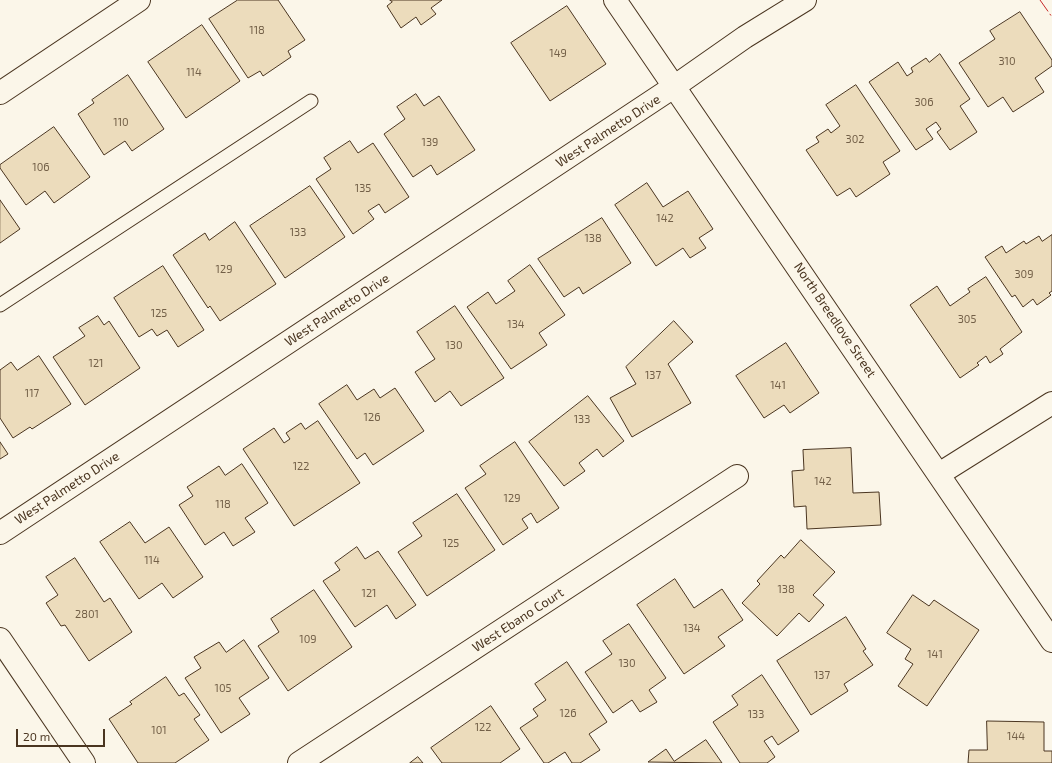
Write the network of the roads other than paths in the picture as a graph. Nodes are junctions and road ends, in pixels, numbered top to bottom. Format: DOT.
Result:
graph roads {
  1 [pos="139,0"];
  2 [pos="616,0"];
  3 [pos="805,0"];
  4 [pos="675,86"];
  5 [pos="0,93"];
  6 [pos="311,101"];
  7 [pos="0,305"];
  8 [pos="1052,403"];
  9 [pos="939,474"];
  10 [pos="737,476"];
  11 [pos="0,533"];
  12 [pos="0,639"];
  13 [pos="1052,641"];
  14 [pos="84,763"];
  15 [pos="299,763"];
  1 -- 5 [label="street"];
  2 -- 4 [label="street, North Breedlove Street"];
  3 -- 4 [label="street, West Palmetto Drive"];
  4 -- 9 [label="street, North Breedlove Street"];
  4 -- 11 [label="street, West Palmetto Drive"];
  6 -- 7 [label="lane"];
  8 -- 9 [label="street"];
  9 -- 13 [label="street, North Breedlove Street"];
  10 -- 15 [label="street, West Ebano Court"];
  12 -- 14 [label="street"];
}
